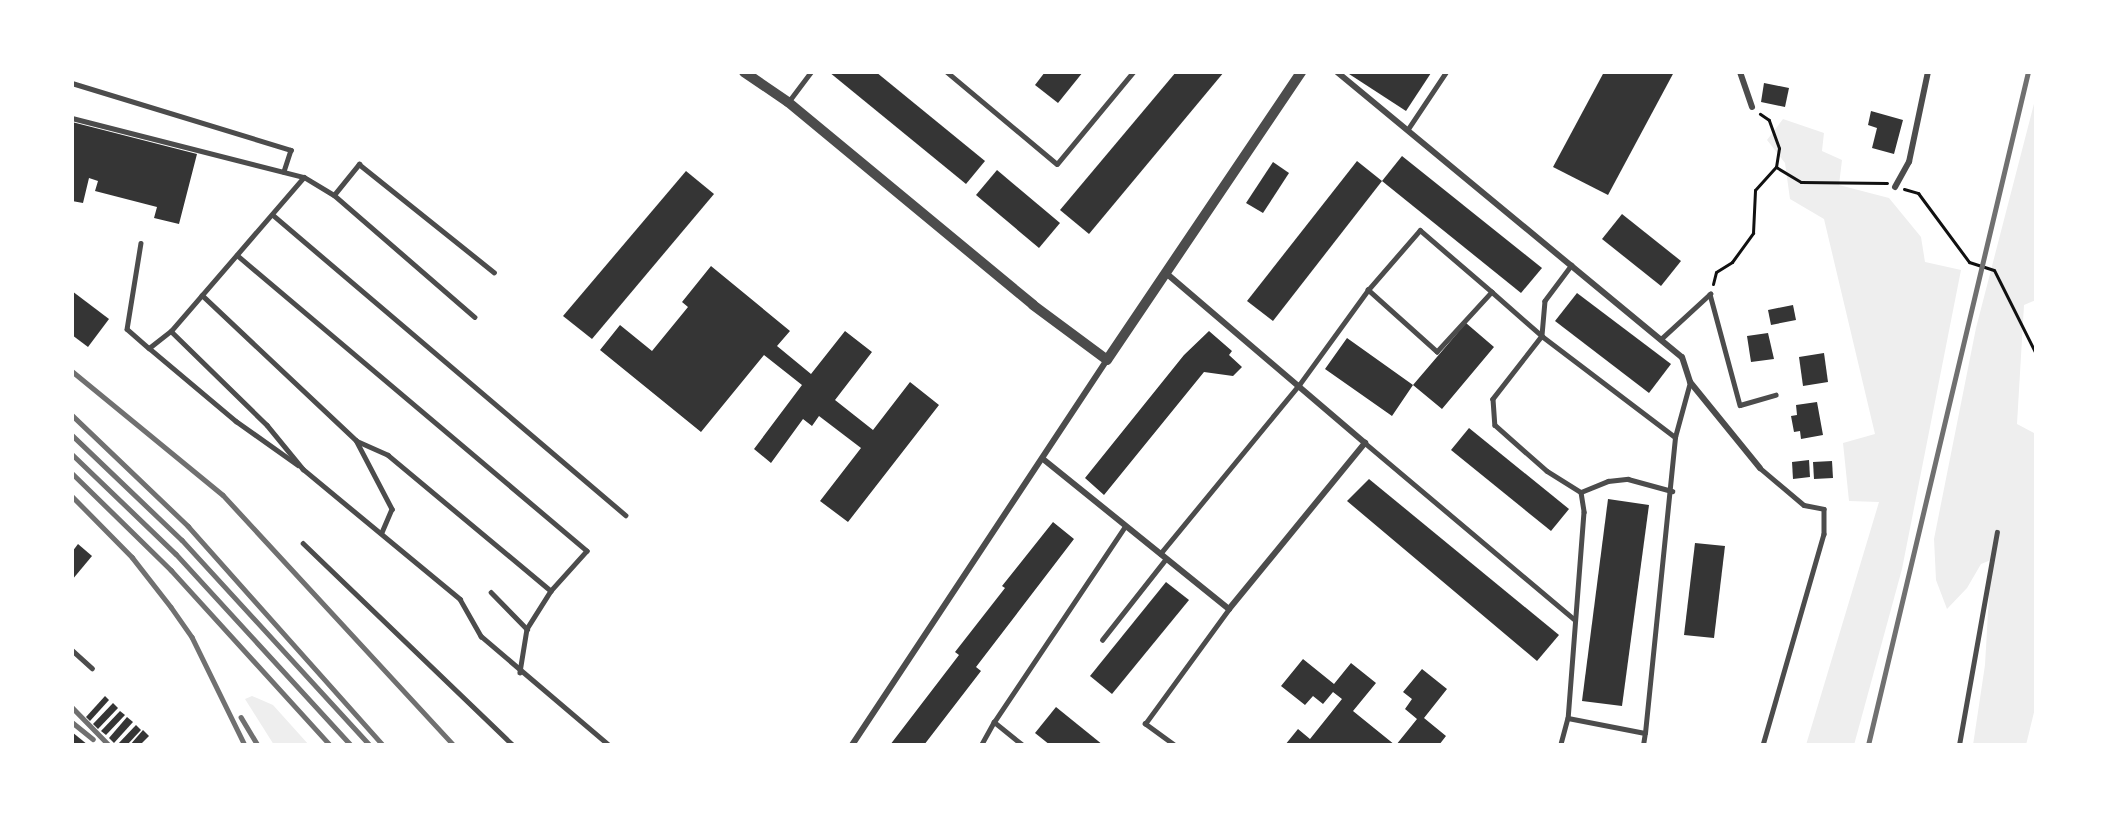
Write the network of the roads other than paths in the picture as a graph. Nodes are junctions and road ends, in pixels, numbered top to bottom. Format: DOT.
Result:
graph roads {
  1 [pos="744,72"];
  2 [pos="811,72"];
  3 [pos="947,72"];
  4 [pos="1133,72"];
  5 [pos="1301,72"];
  6 [pos="1338,72"];
  7 [pos="1446,72"];
  8 [pos="1740,72"];
  9 [pos="1928,72"];
  10 [pos="72,84"];
  11 [pos="788,102"];
  12 [pos="1752,106"];
  13 [pos="72,118"];
  14 [pos="1407,129"];
  15 [pos="284,172"];
  16 [pos="304,177"];
  17 [pos="1895,187"];
  18 [pos="334,195"];
  19 [pos="273,215"];
  20 [pos="141,243"];
  21 [pos="237,255"];
  22 [pos="1572,265"];
  23 [pos="494,272"];
  24 [pos="1166,273"];
  25 [pos="1368,290"];
  26 [pos="1492,292"];
  27 [pos="202,295"];
  28 [pos="475,317"];
  29 [pos="171,332"];
  30 [pos="1542,336"];
  31 [pos="1661,339"];
  32 [pos="149,348"];
  33 [pos="1107,360"];
  34 [pos="1690,382"];
  35 [pos="1299,385"];
  36 [pos="1776,395"];
  37 [pos="1676,437"];
  38 [pos="356,440"];
  39 [pos="1365,443"];
  40 [pos="1043,459"];
  41 [pos="1760,468"];
  42 [pos="303,469"];
  43 [pos="1672,491"];
  44 [pos="1581,492"];
  45 [pos="627,515"];
  46 [pos="1124,528"];
  47 [pos="1997,532"];
  48 [pos="382,533"];
  49 [pos="303,543"];
  50 [pos="1159,555"];
  51 [pos="1166,560"];
  52 [pos="551,591"];
  53 [pos="491,592"];
  54 [pos="1229,609"];
  55 [pos="1574,619"];
  56 [pos="527,629"];
  57 [pos="1102,640"];
  58 [pos="72,650"];
  59 [pos="92,668"];
  60 [pos="520,672"];
  61 [pos="1568,718"];
  62 [pos="994,722"];
  63 [pos="1645,733"];
  64 [pos="513,745"];
  65 [pos="609,745"];
  66 [pos="852,745"];
  67 [pos="981,745"];
  68 [pos="1022,745"];
  69 [pos="1174,745"];
  70 [pos="1561,745"];
  71 [pos="1643,745"];
  72 [pos="1763,745"];
  73 [pos="1959,745"];
  1 -- 11 [label="street"];
  2 -- 11 [label="lane"];
  3 -- 4 [label="lane"];
  5 -- 24 [label="street"];
  6 -- 14 [label="street"];
  7 -- 14 [label="lane"];
  8 -- 12 [label="street"];
  9 -- 17 [label="street"];
  10 -- 15 [label="lane"];
  11 -- 33 [label="street"];
  13 -- 15 [label="lane"];
  14 -- 22 [label="street"];
  15 -- 16 [label="lane"];
  16 -- 18 [label="lane"];
  16 -- 19 [label="lane"];
  18 -- 23 [label="lane"];
  18 -- 28 [label="lane"];
  19 -- 21 [label="lane"];
  19 -- 45 [label="lane"];
  20 -- 32 [label="lane"];
  21 -- 27 [label="lane"];
  21 -- 52 [label="lane"];
  22 -- 30 [label="lane"];
  22 -- 31 [label="street"];
  24 -- 33 [label="street"];
  24 -- 35 [label="street"];
  25 -- 26 [label="lane"];
  25 -- 26 [label="lane"];
  25 -- 35 [label="lane"];
  26 -- 30 [label="lane"];
  27 -- 29 [label="lane"];
  27 -- 38 [label="lane"];
  29 -- 32 [label="lane"];
  29 -- 42 [label="lane"];
  30 -- 37 [label="lane"];
  30 -- 44 [label="lane"];
  31 -- 34 [label="street"];
  31 -- 36 [label="lane"];
  32 -- 42 [label="lane"];
  33 -- 40 [label="street"];
  34 -- 37 [label="lane"];
  34 -- 41 [label="street"];
  35 -- 39 [label="street"];
  35 -- 50 [label="lane"];
  37 -- 43 [label="lane"];
  38 -- 48 [label="lane"];
  38 -- 52 [label="lane"];
  39 -- 54 [label="street"];
  39 -- 55 [label="lane"];
  40 -- 46 [label="street"];
  40 -- 66 [label="street"];
  41 -- 72 [label="lane"];
  42 -- 48 [label="lane"];
  43 -- 44 [label="lane"];
  43 -- 63 [label="lane"];
  44 -- 55 [label="lane"];
  46 -- 50 [label="street"];
  46 -- 62 [label="lane"];
  47 -- 73 [label="lane"];
  48 -- 60 [label="lane"];
  49 -- 64 [label="lane"];
  50 -- 51 [label="street"];
  51 -- 54 [label="street"];
  51 -- 57 [label="lane"];
  52 -- 56 [label="lane"];
  53 -- 56 [label="lane"];
  54 -- 69 [label="lane"];
  55 -- 61 [label="lane"];
  56 -- 60 [label="lane"];
  58 -- 59 [label="lane"];
  60 -- 65 [label="lane"];
  61 -- 63 [label="lane"];
  61 -- 70 [label="lane"];
  62 -- 67 [label="lane"];
  62 -- 68 [label="lane"];
  63 -- 71 [label="lane"];
}
